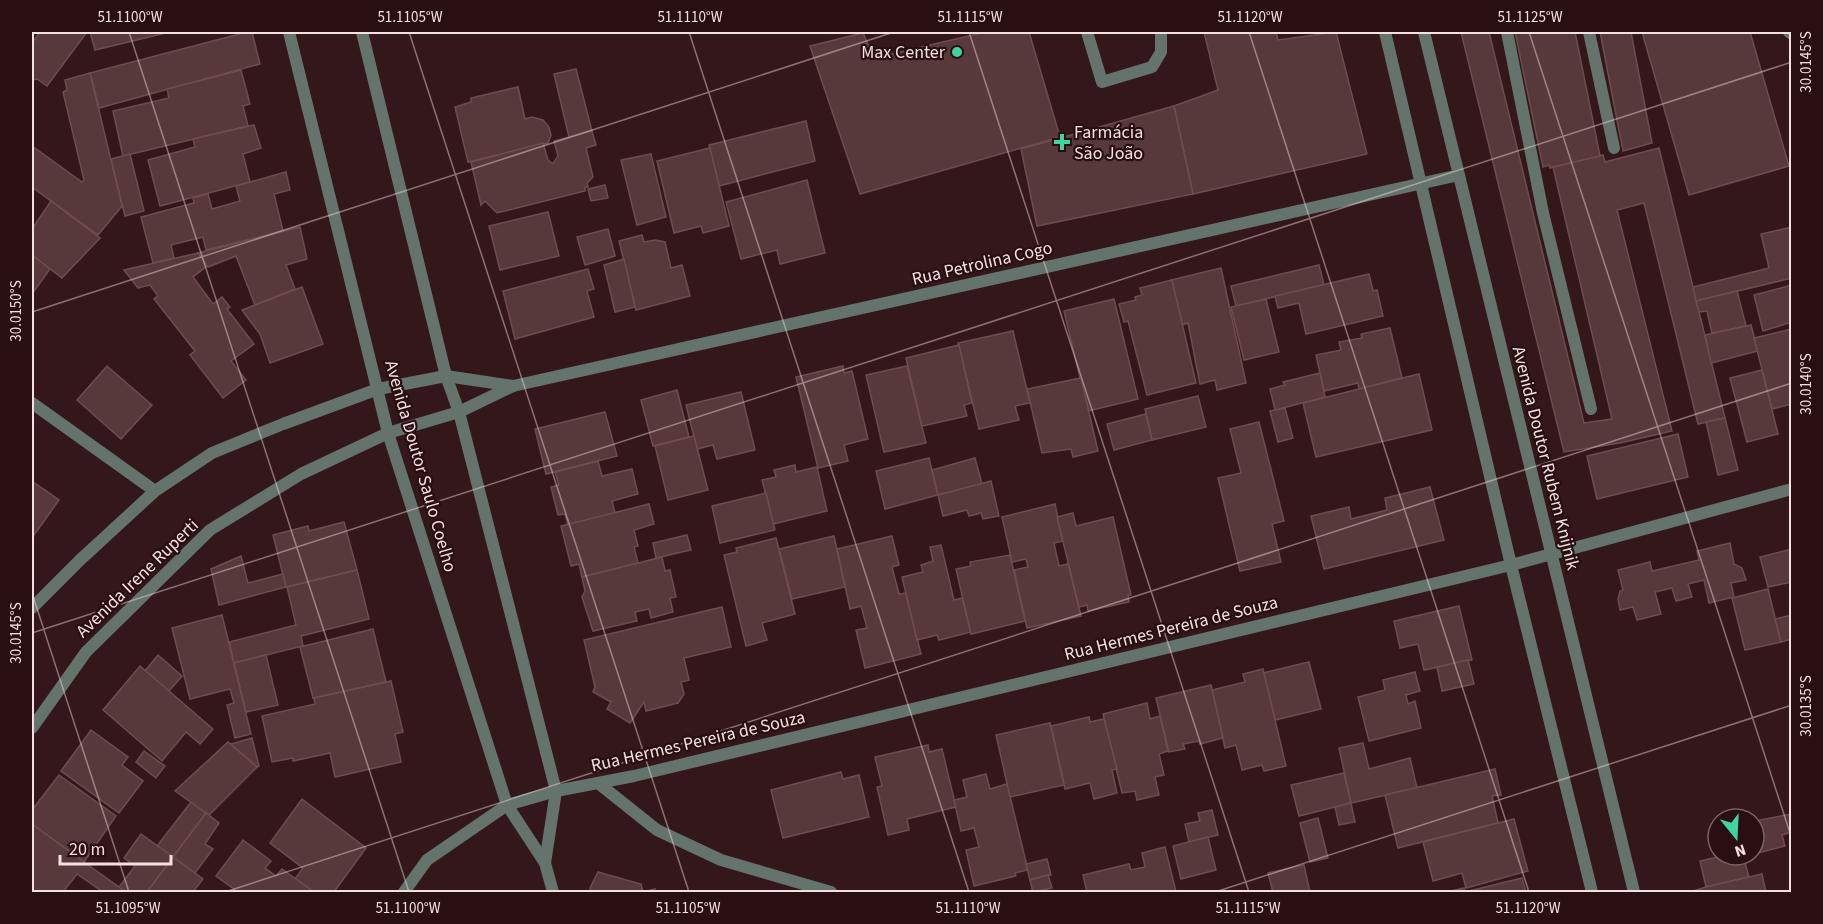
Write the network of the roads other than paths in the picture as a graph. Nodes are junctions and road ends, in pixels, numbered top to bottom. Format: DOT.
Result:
graph roads {
  1 [pos="289,32"];
  2 [pos="362,32"];
  3 [pos="1087,32"];
  4 [pos="1161,32"];
  5 [pos="1385,32"];
  6 [pos="1424,32"];
  7 [pos="1507,32"];
  8 [pos="1589,32"];
  9 [pos="1614,148"];
  10 [pos="1459,175"];
  11 [pos="1420,184"];
  12 [pos="446,376"];
  13 [pos="513,386"];
  14 [pos="378,389"];
  15 [pos="32,403"];
  16 [pos="1592,409"];
  17 [pos="459,412"];
  18 [pos="388,433"];
  19 [pos="1791,489"];
  20 [pos="155,491"];
  21 [pos="1551,554"];
  22 [pos="1511,565"];
  23 [pos="32,608"];
  24 [pos="32,728"];
  25 [pos="598,783"];
  26 [pos="556,791"];
  27 [pos="507,805"];
  28 [pos="545,863"];
  29 [pos="404,892"];
  30 [pos="553,892"];
  31 [pos="831,892"];
  32 [pos="1592,892"];
  33 [pos="1634,892"];
  1 -- 14 [label="street, Avenida Doutor Saulo Coelho"];
  2 -- 12 [label="street, Avenida Doutor Saulo Coelho"];
  3 -- 4 [label="street"];
  5 -- 11 [label="street"];
  6 -- 10 [label="street, Avenida Doutor Rubem Knijnik"];
  7 -- 16 [label="street"];
  8 -- 9 [label="street"];
  10 -- 11 [label="street, Rua Petrolina Cogo"];
  10 -- 21 [label="street, Avenida Doutor Rubem Knijnik"];
  11 -- 13 [label="street, Rua Petrolina Cogo"];
  11 -- 22 [label="street"];
  12 -- 13 [label="street, Rua Petrolina Cogo"];
  12 -- 14 [label="street"];
  12 -- 17 [label="street, Avenida Doutor Saulo Coelho"];
  13 -- 17 [label="street, Rua Petrolina Cogo"];
  14 -- 18 [label="street, Avenida Doutor Saulo Coelho"];
  14 -- 20 [label="street"];
  15 -- 20 [label="street"];
  17 -- 18 [label="street, Avenida Irene Ruperti"];
  17 -- 26 [label="street, Avenida Doutor Saulo Coelho"];
  18 -- 24 [label="street, Avenida Irene Ruperti"];
  18 -- 27 [label="street, Avenida Doutor Saulo Coelho"];
  19 -- 21 [label="street, Rua Hermes Pereira de Souza"];
  20 -- 23 [label="street"];
  21 -- 22 [label="street, Rua Hermes Pereira de Souza"];
  21 -- 33 [label="street, Avenida Doutor Rubem Knijnik"];
  22 -- 25 [label="street, Rua Hermes Pereira de Souza"];
  22 -- 32 [label="street"];
  25 -- 26 [label="street, Rua Hermes Pereira de Souza"];
  25 -- 31 [label="street"];
  26 -- 27 [label="street, Rua Hermes Pereira de Souza"];
  26 -- 28 [label="street, Avenida Doutor Saulo Coelho"];
  27 -- 28 [label="street, Avenida Doutor Saulo Coelho"];
  27 -- 29 [label="street, Rua Hermes Pereira de Souza"];
  28 -- 30 [label="street, Avenida Doutor Saulo Coelho"];
}
